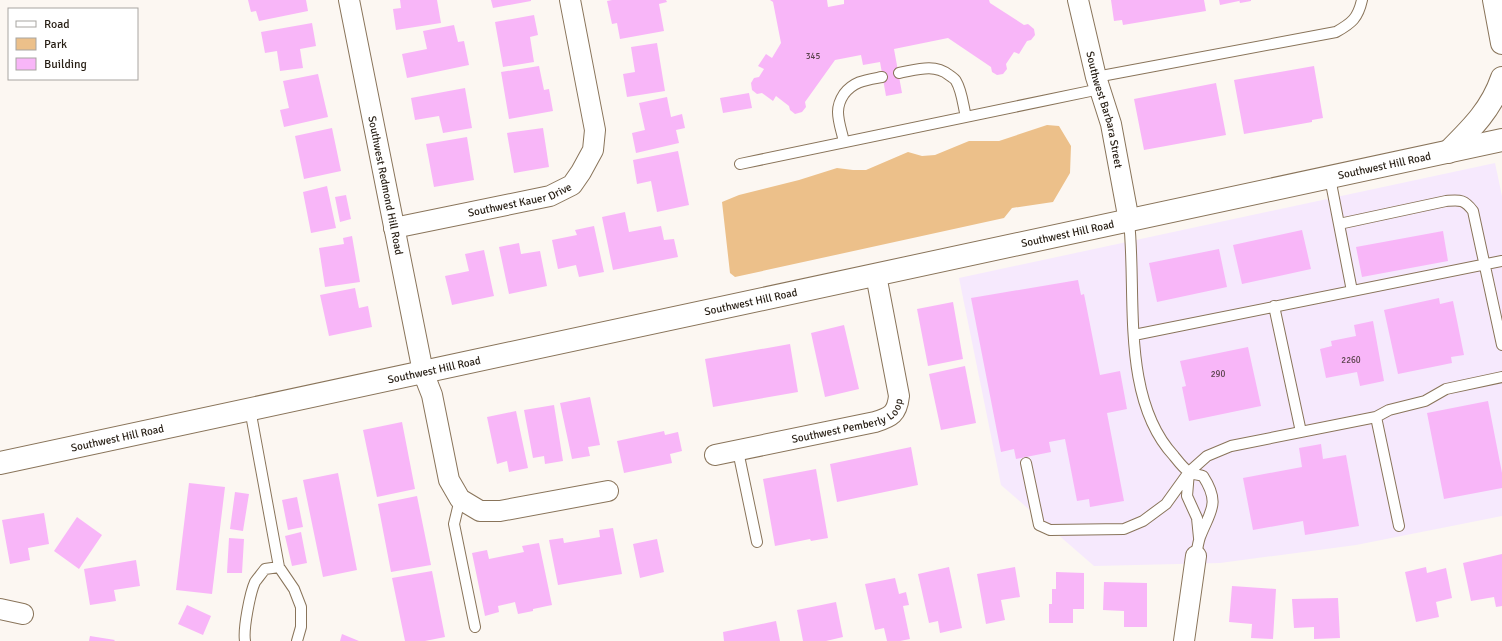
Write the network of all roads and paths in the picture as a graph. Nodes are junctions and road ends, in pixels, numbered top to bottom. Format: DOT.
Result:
graph roads {
  1 [pos="349,0"];
  2 [pos="570,0"];
  3 [pos="1078,0"];
  4 [pos="1362,0"];
  5 [pos="1494,0"];
  6 [pos="1502,43"];
  7 [pos="899,73"];
  8 [pos="882,77"];
  9 [pos="1502,78"];
  10 [pos="1098,83"];
  11 [pos="966,117"];
  12 [pos="1502,140"];
  13 [pos="844,142"];
  14 [pos="1448,152"];
  15 [pos="740,164"];
  16 [pos="1330,178"];
  17 [pos="1129,221"];
  18 [pos="1339,224"];
  19 [pos="394,228"];
  20 [pos="1502,260"];
  21 [pos="1485,264"];
  22 [pos="876,275"];
  23 [pos="1352,291"];
  24 [pos="1274,306"];
  25 [pos="1134,335"];
  26 [pos="1502,345"];
  27 [pos="423,372"];
  28 [pos="1502,377"];
  29 [pos="250,409"];
  30 [pos="1376,416"];
  31 [pos="1301,432"];
  32 [pos="738,451"];
  33 [pos="715,455"];
  34 [pos="0,463"];
  35 [pos="1026,463"];
  36 [pos="1189,472"];
  37 [pos="608,491"];
  38 [pos="460,499"];
  39 [pos="1399,526"];
  40 [pos="757,542"];
  41 [pos="1198,547"];
  42 [pos="279,566"];
  43 [pos="0,609"];
  44 [pos="23,614"];
  45 [pos="474,627"];
  46 [pos="245,641"];
  47 [pos="297,641"];
  48 [pos="1184,641"];
  1 -- 19 [label="street, Southwest Redmond Hill Road"];
  2 -- 19 [label="street, Southwest Kauer Drive"];
  3 -- 10 [label="street, Southwest Barbara Street"];
  4 -- 10 [label="lane"];
  5 -- 6 [label="street"];
  7 -- 11 [label="lane"];
  8 -- 13 [label="lane"];
  9 -- 14 [label="street"];
  10 -- 11 [label="lane"];
  10 -- 17 [label="street, Southwest Barbara Street"];
  11 -- 13 [label="lane"];
  12 -- 14 [label="street, Southwest Hill Road"];
  13 -- 15 [label="lane"];
  14 -- 16 [label="street, Southwest Hill Road"];
  16 -- 17 [label="street, Southwest Hill Road"];
  16 -- 18 [label="lane"];
  17 -- 22 [label="street, Southwest Hill Road"];
  17 -- 25 [label="lane"];
  18 -- 21 [label="lane"];
  18 -- 23 [label="lane"];
  19 -- 27 [label="street, Southwest Redmond Hill Road"];
  20 -- 21 [label="lane"];
  21 -- 23 [label="lane"];
  21 -- 26 [label="lane"];
  22 -- 27 [label="street, Southwest Hill Road"];
  22 -- 32 [label="street, Southwest Pemberly Loop"];
  23 -- 24 [label="lane"];
  24 -- 25 [label="lane"];
  24 -- 31 [label="lane"];
  25 -- 36 [label="lane"];
  27 -- 29 [label="street, Southwest Hill Road"];
  27 -- 38 [label="street"];
  28 -- 30 [label="lane"];
  29 -- 34 [label="street, Southwest Hill Road"];
  29 -- 42 [label="lane"];
  30 -- 31 [label="lane"];
  30 -- 39 [label="lane"];
  31 -- 36 [label="lane"];
  32 -- 33 [label="street, Southwest Pemberly Loop"];
  32 -- 40 [label="lane"];
  35 -- 36 [label="lane"];
  36 -- 41 [label="lane"];
  36 -- 41 [label="lane"];
  37 -- 38 [label="street"];
  38 -- 45 [label="lane"];
  41 -- 48 [label="street"];
  42 -- 46 [label="lane"];
  42 -- 47 [label="lane"];
  43 -- 44 [label="street"];
}
